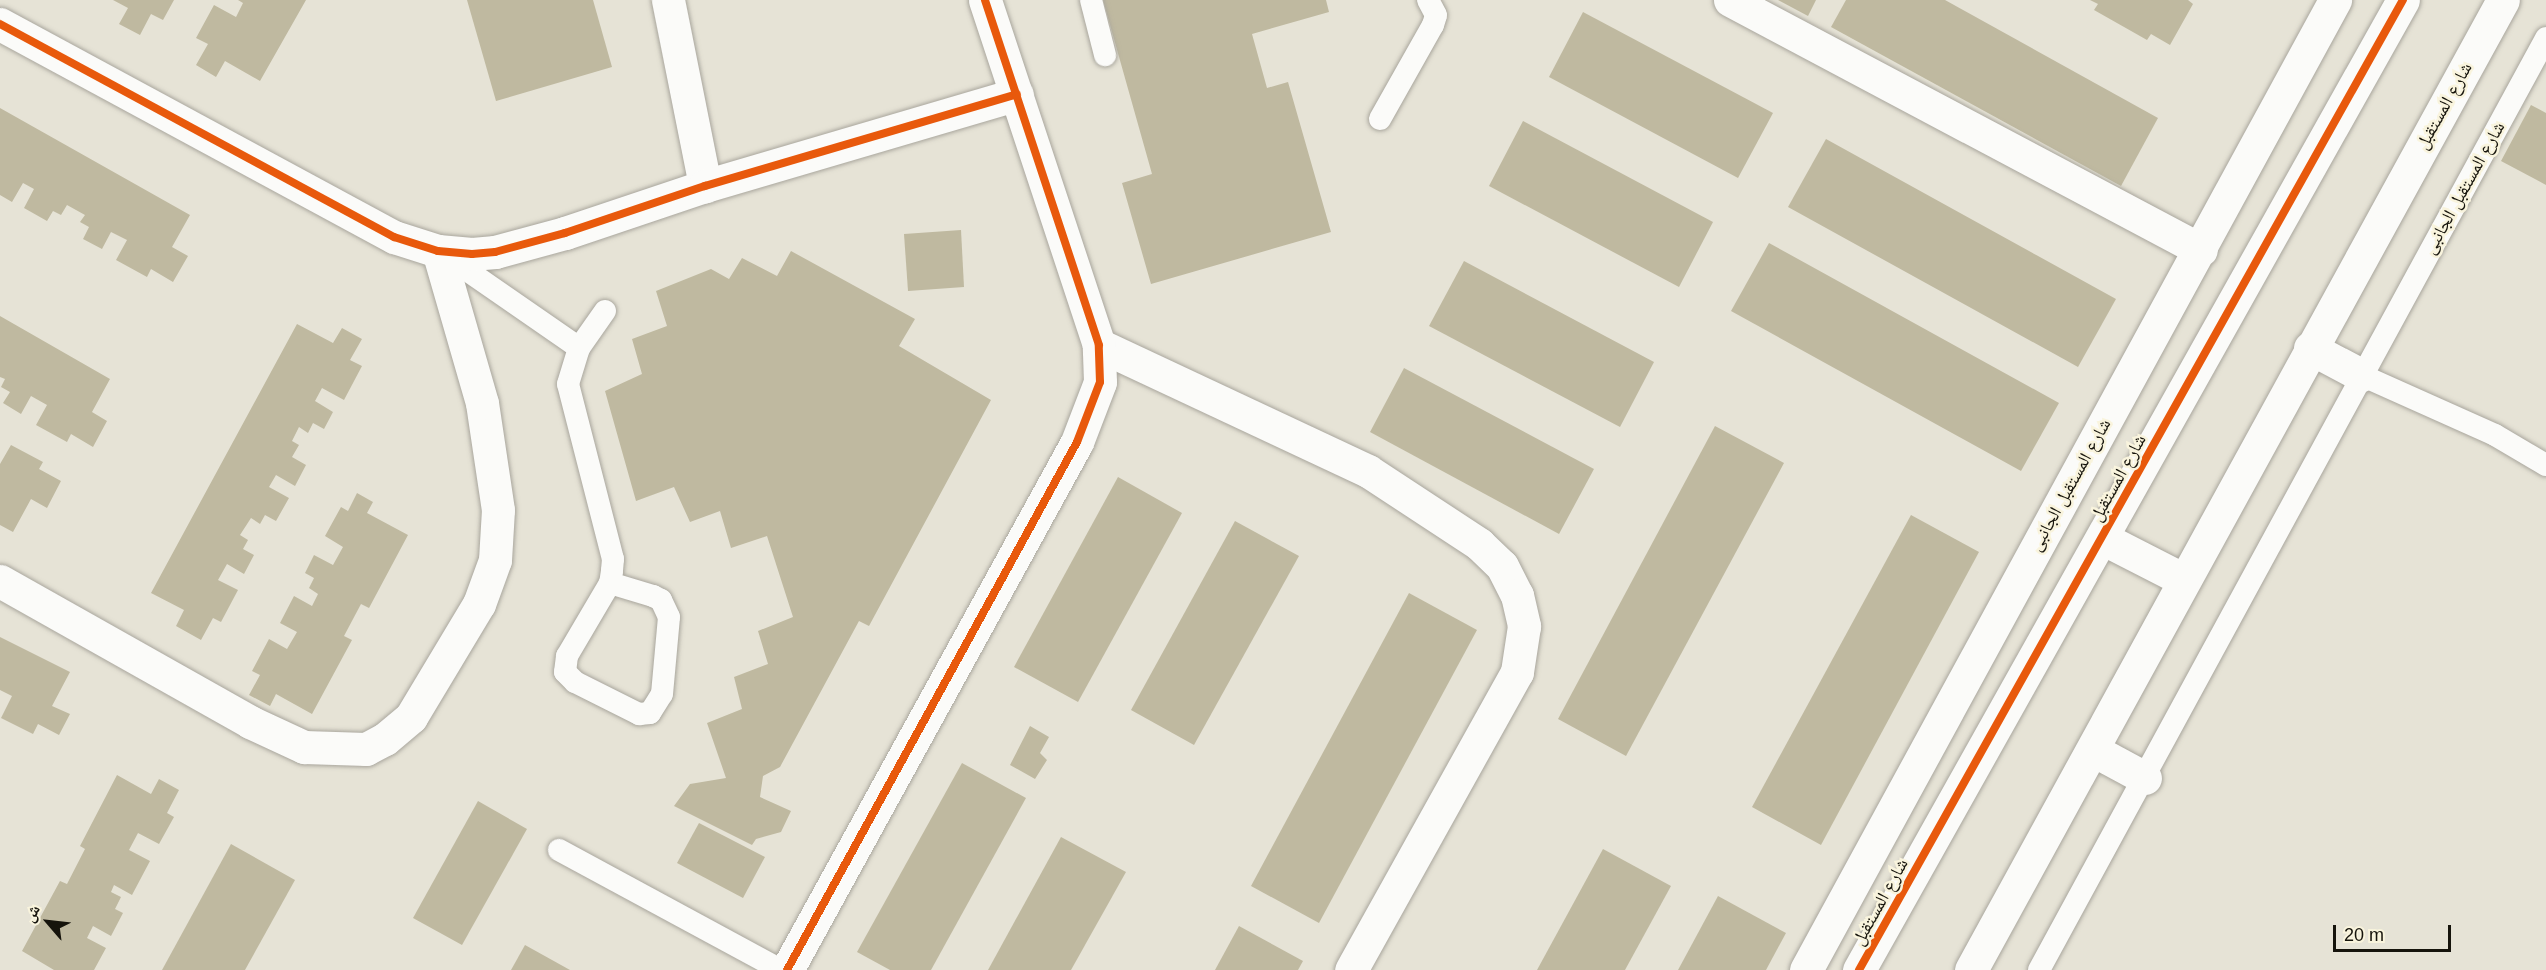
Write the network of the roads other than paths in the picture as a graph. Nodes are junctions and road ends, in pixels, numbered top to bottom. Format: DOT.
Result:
graph roads {
  1 [pos="668,0"];
  2 [pos="985,0"];
  3 [pos="1091,0"];
  4 [pos="1428,0"];
  5 [pos="1730,0"];
  6 [pos="2335,0"];
  7 [pos="2403,0"];
  8 [pos="2503,0"];
  9 [pos="0,24"];
  10 [pos="2546,38"];
  11 [pos="1105,55"];
  12 [pos="1017,94"];
  13 [pos="1380,119"];
  14 [pos="705,186"];
  15 [pos="2201,250"];
  16 [pos="438,251"];
  17 [pos="605,311"];
  18 [pos="1099,345"];
  19 [pos="579,348"];
  20 [pos="2310,348"];
  21 [pos="2361,375"];
  22 [pos="2546,465"];
  23 [pos="2102,538"];
  24 [pos="2182,579"];
  25 [pos="0,581"];
  26 [pos="610,583"];
  27 [pos="2093,750"];
  28 [pos="2145,778"];
  29 [pos="559,850"];
  30 [pos="781,970"];
  31 [pos="787,970"];
  32 [pos="1351,970"];
  33 [pos="1806,970"];
  34 [pos="1859,970"];
  35 [pos="1971,970"];
  36 [pos="2039,970"];
  1 -- 14 [label="street"];
  2 -- 12 [label="street"];
  3 -- 11 [label="lane"];
  4 -- 13 [label="lane"];
  5 -- 15 [label="street"];
  6 -- 15 [label="street, شارع المستقبل الجانبى"];
  7 -- 23 [label="street, شارع المستقبل"];
  8 -- 20 [label="street, شارع المستقبل"];
  9 -- 16 [label="street"];
  10 -- 21 [label="lane, شارع المستقبل الجانبى"];
  12 -- 14 [label="street"];
  12 -- 18 [label="street"];
  14 -- 16 [label="street"];
  15 -- 33 [label="street, شارع المستقبل الجانبى"];
  16 -- 19 [label="lane"];
  16 -- 25 [label="street"];
  17 -- 19 [label="lane"];
  18 -- 31 [label="street"];
  18 -- 32 [label="street"];
  19 -- 26 [label="lane"];
  20 -- 21 [label="street"];
  20 -- 24 [label="street, شارع المستقبل"];
  21 -- 22 [label="lane"];
  21 -- 28 [label="lane, شارع المستقبل الجانبى"];
  23 -- 24 [label="street"];
  23 -- 34 [label="street, شارع المستقبل"];
  24 -- 27 [label="street, شارع المستقبل"];
  26 -- 26 [label="lane"];
  27 -- 28 [label="street"];
  27 -- 35 [label="street, شارع المستقبل"];
  28 -- 36 [label="lane, شارع المستقبل الجانبى"];
  29 -- 30 [label="lane"];
}
